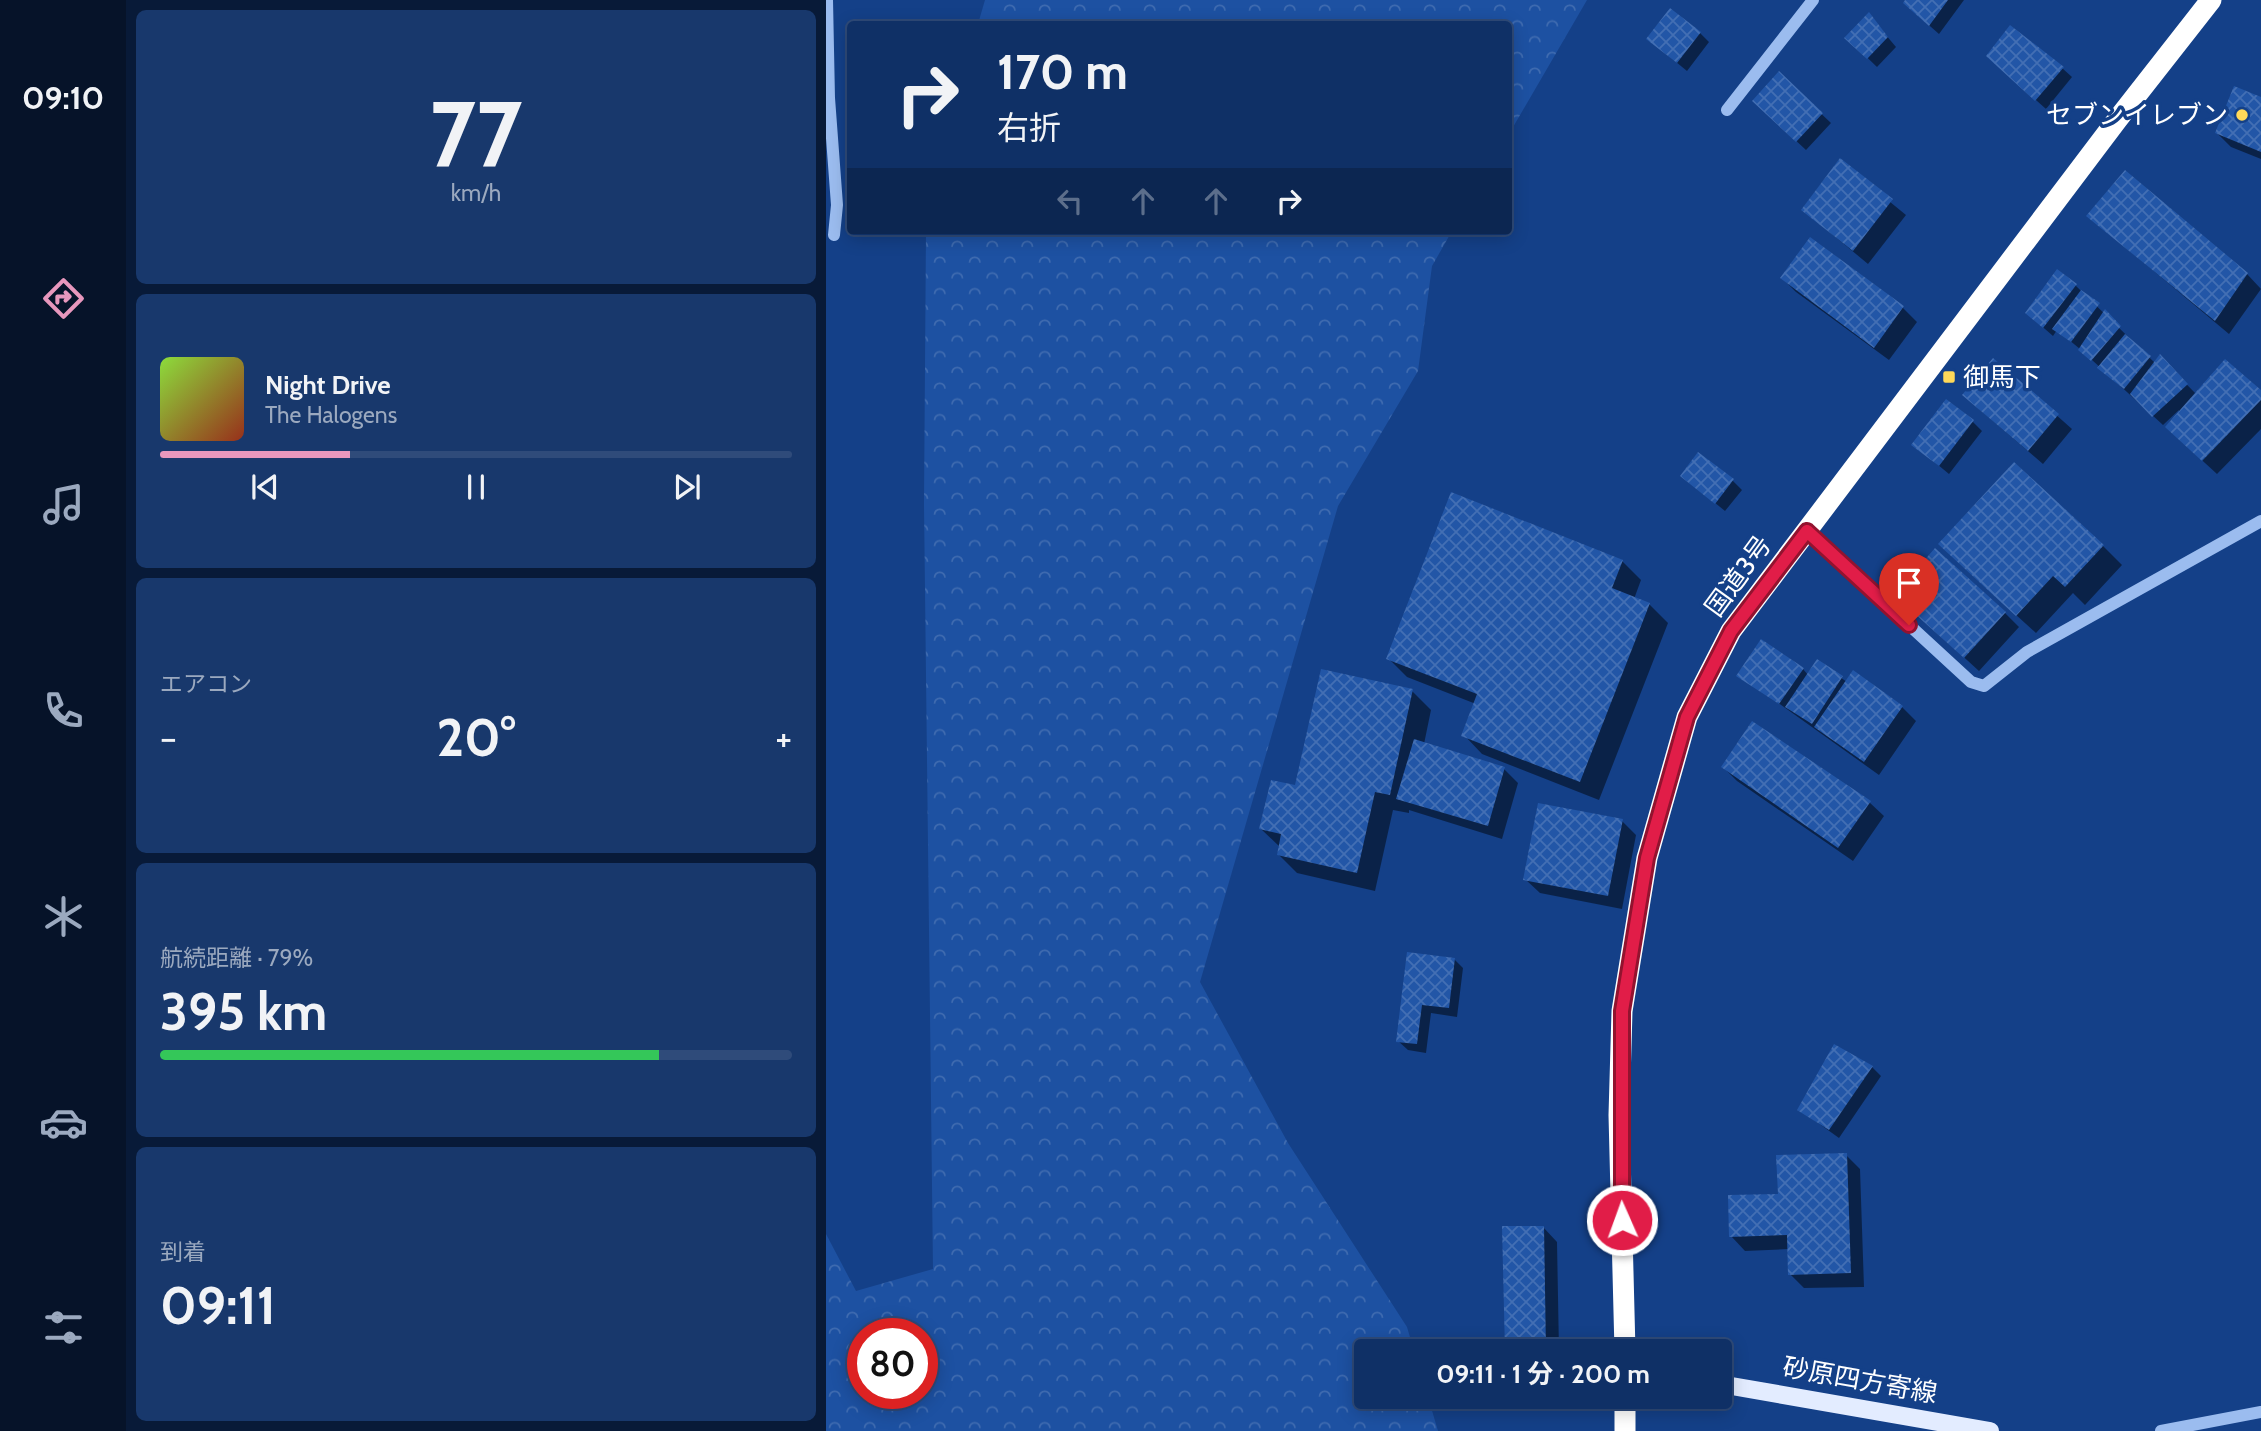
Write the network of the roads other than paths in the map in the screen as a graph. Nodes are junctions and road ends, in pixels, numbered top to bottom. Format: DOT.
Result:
graph roads {
  1 [pos="827,0"];
  2 [pos="1813,0"];
  3 [pos="2211,0"];
  4 [pos="1727,110"];
  5 [pos="834,235"];
  6 [pos="2261,521"];
  7 [pos="1807,531"];
  8 [pos="1625,1339"];
  9 [pos="1732,1386"];
  10 [pos="1625,1409"];
  11 [pos="2261,1412"];
  12 [pos="1625,1431"];
  13 [pos="1990,1431"];
  14 [pos="2161,1431"];
  1 -- 5 [label="street"];
  2 -- 4 [label="street"];
  3 -- 7 [label="highway, 国道3号"];
  6 -- 7 [label="street"];
  7 -- 8 [label="highway, 国道3号"];
  9 -- 13 [label="main road, 砂原四方寄線"];
  10 -- 12 [label="highway"];
  11 -- 14 [label="street"];
}
